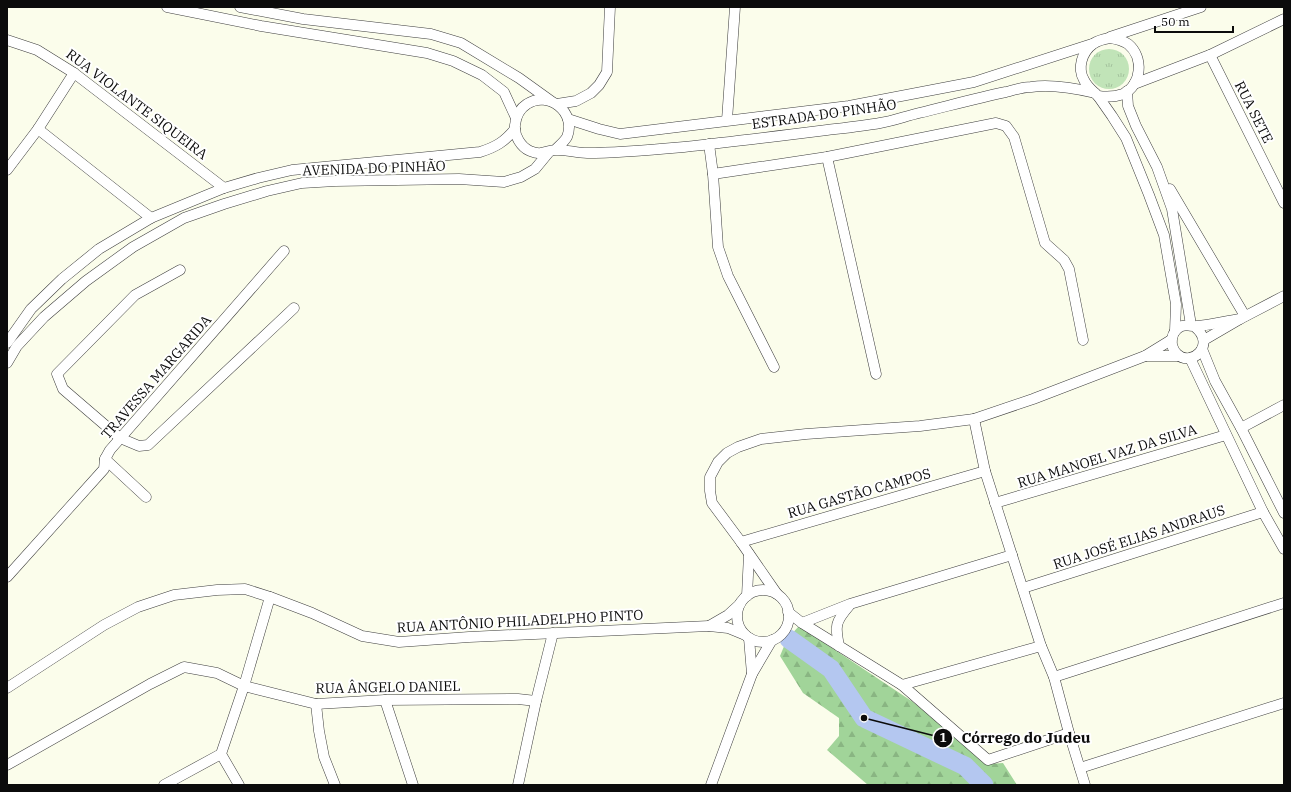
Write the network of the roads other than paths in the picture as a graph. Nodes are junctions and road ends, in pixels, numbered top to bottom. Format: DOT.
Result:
graph roads {
  1 [pos="167,7"];
  2 [pos="240,7"];
  3 [pos="610,7"];
  4 [pos="735,7"];
  5 [pos="1201,7"];
  6 [pos="1284,19"];
  7 [pos="7,40"];
  8 [pos="1097,42"];
  9 [pos="1210,55"];
  10 [pos="74,73"];
  11 [pos="1131,87"];
  12 [pos="1096,94"];
  13 [pos="555,103"];
  14 [pos="568,119"];
  15 [pos="728,120"];
  16 [pos="515,123"];
  17 [pos="38,129"];
  18 [pos="709,144"];
  19 [pos="552,151"];
  20 [pos="827,157"];
  21 [pos="1157,167"];
  22 [pos="7,170"];
  23 [pos="713,174"];
  24 [pos="224,188"];
  25 [pos="1284,203"];
  26 [pos="151,218"];
  27 [pos="284,251"];
  28 [pos="180,270"];
  29 [pos="1284,296"];
  30 [pos="294,308"];
  31 [pos="1242,317"];
  32 [pos="1193,326"];
  33 [pos="1173,336"];
  34 [pos="1083,340"];
  35 [pos="7,343"];
  36 [pos="1203,345"];
  37 [pos="1145,356"];
  38 [pos="1178,356"];
  39 [pos="1190,358"];
  40 [pos="7,363"];
  41 [pos="774,367"];
  42 [pos="876,374"];
  43 [pos="1284,405"];
  44 [pos="974,419"];
  45 [pos="1241,428"];
  46 [pos="1226,435"];
  47 [pos="120,438"];
  48 [pos="105,459"];
  49 [pos="985,471"];
  50 [pos="146,497"];
  51 [pos="995,503"];
  52 [pos="1283,507"];
  53 [pos="1263,512"];
  54 [pos="741,542"];
  55 [pos="1284,549"];
  56 [pos="749,554"];
  57 [pos="1012,555"];
  58 [pos="7,577"];
  59 [pos="1022,588"];
  60 [pos="777,594"];
  61 [pos="270,597"];
  62 [pos="744,599"];
  63 [pos="1284,603"];
  64 [pos="850,604"];
  65 [pos="788,612"];
  66 [pos="802,624"];
  67 [pos="709,626"];
  68 [pos="553,633"];
  69 [pos="747,636"];
  70 [pos="772,640"];
  71 [pos="839,646"];
  72 [pos="1041,646"];
  73 [pos="752,674"];
  74 [pos="1054,677"];
  75 [pos="902,685"];
  76 [pos="244,686"];
  77 [pos="7,688"];
  78 [pos="386,700"];
  79 [pos="536,700"];
  80 [pos="1284,703"];
  81 [pos="316,704"];
  82 [pos="1069,733"];
  83 [pos="221,754"];
  84 [pos="7,765"];
  85 [pos="1080,768"];
  86 [pos="164,785"];
  87 [pos="239,785"];
  88 [pos="335,785"];
  89 [pos="413,785"];
  90 [pos="518,785"];
  91 [pos="711,785"];
  92 [pos="1085,785"];
  1 -- 16 [label="street"];
  2 -- 13 [label="street"];
  3 -- 13 [label="street"];
  4 -- 15 [label="street"];
  5 -- 8 [label="street, ESTRADA DO PINHÃO"];
  6 -- 9 [label="street"];
  7 -- 10 [label="street, RUA VIOLANTE SIQUEIRA"];
  8 -- 11 [label="street"];
  8 -- 12 [label="street"];
  8 -- 15 [label="street, ESTRADA DO PINHÃO"];
  9 -- 11 [label="street"];
  9 -- 25 [label="street, RUA SETE"];
  10 -- 17 [label="street"];
  10 -- 24 [label="street, RUA VIOLANTE SIQUEIRA"];
  11 -- 12 [label="street"];
  11 -- 21 [label="street"];
  12 -- 18 [label="street, ESTRADA DO PINHÃO"];
  12 -- 33 [label="street"];
  13 -- 14 [label="street"];
  13 -- 16 [label="street"];
  14 -- 15 [label="street, ESTRADA DO PINHÃO"];
  14 -- 19 [label="street"];
  16 -- 19 [label="street"];
  16 -- 24 [label="street"];
  17 -- 22 [label="street"];
  17 -- 26 [label="street"];
  18 -- 19 [label="street, ESTRADA DO PINHÃO"];
  18 -- 23 [label="street"];
  19 -- 40 [label="street, AVENIDA DO PINHÃO"];
  20 -- 23 [label="street"];
  20 -- 34 [label="street"];
  20 -- 42 [label="street"];
  21 -- 31 [label="street"];
  21 -- 32 [label="street"];
  23 -- 41 [label="street"];
  24 -- 26 [label="street"];
  26 -- 35 [label="street"];
  27 -- 47 [label="street, TRAVESSA MARGARIDA"];
  28 -- 47 [label="street"];
  29 -- 31 [label="street"];
  30 -- 47 [label="street"];
  31 -- 32 [label="street"];
  31 -- 36 [label="street"];
  32 -- 33 [label="street"];
  32 -- 36 [label="street"];
  33 -- 37 [label="street"];
  33 -- 38 [label="street"];
  36 -- 39 [label="street"];
  36 -- 45 [label="street"];
  37 -- 38 [label="street"];
  37 -- 44 [label="street"];
  38 -- 39 [label="street"];
  39 -- 46 [label="street"];
  43 -- 45 [label="street"];
  44 -- 49 [label="street"];
  44 -- 54 [label="street"];
  45 -- 52 [label="street"];
  46 -- 51 [label="street, RUA MANOEL VAZ DA SILVA"];
  46 -- 53 [label="street"];
  47 -- 48 [label="street, TRAVESSA MARGARIDA"];
  48 -- 50 [label="street"];
  48 -- 58 [label="street, TRAVESSA MARGARIDA"];
  49 -- 51 [label="street"];
  49 -- 54 [label="street, RUA GASTÃO CAMPOS"];
  51 -- 57 [label="street"];
  53 -- 55 [label="street"];
  53 -- 59 [label="street, RUA JOSÉ ELIAS ANDRAUS"];
  54 -- 56 [label="street"];
  56 -- 60 [label="street"];
  56 -- 62 [label="street"];
  57 -- 59 [label="street"];
  57 -- 64 [label="street"];
  59 -- 72 [label="street"];
  60 -- 62 [label="street"];
  60 -- 65 [label="street"];
  61 -- 68 [label="street, RUA ANTÔNIO PHILADELPHO PINTO"];
  61 -- 76 [label="street"];
  61 -- 77 [label="street, RUA ANTÔNIO PHILADELPHO PINTO"];
  62 -- 67 [label="street"];
  62 -- 69 [label="street"];
  63 -- 74 [label="street"];
  64 -- 66 [label="street"];
  64 -- 71 [label="street"];
  65 -- 66 [label="street"];
  65 -- 70 [label="street"];
  66 -- 71 [label="street"];
  67 -- 68 [label="street, RUA ANTÔNIO PHILADELPHO PINTO"];
  67 -- 69 [label="street, RUA ANTÔNIO PHILADELPHO PINTO"];
  68 -- 79 [label="street"];
  69 -- 70 [label="street"];
  69 -- 73 [label="street"];
  70 -- 73 [label="street"];
  71 -- 75 [label="street"];
  72 -- 74 [label="street"];
  72 -- 75 [label="street"];
  73 -- 91 [label="street"];
  74 -- 82 [label="street"];
  75 -- 82 [label="street"];
  76 -- 81 [label="street, RUA ÂNGELO DANIEL"];
  76 -- 83 [label="street"];
  76 -- 84 [label="street, RUA ÂNGELO DANIEL"];
  78 -- 79 [label="street, RUA ÂNGELO DANIEL"];
  78 -- 81 [label="street, RUA ÂNGELO DANIEL"];
  78 -- 89 [label="street"];
  79 -- 90 [label="street"];
  80 -- 85 [label="street"];
  81 -- 88 [label="street"];
  82 -- 85 [label="street"];
  83 -- 86 [label="street"];
  83 -- 87 [label="street"];
  85 -- 92 [label="street"];
}
